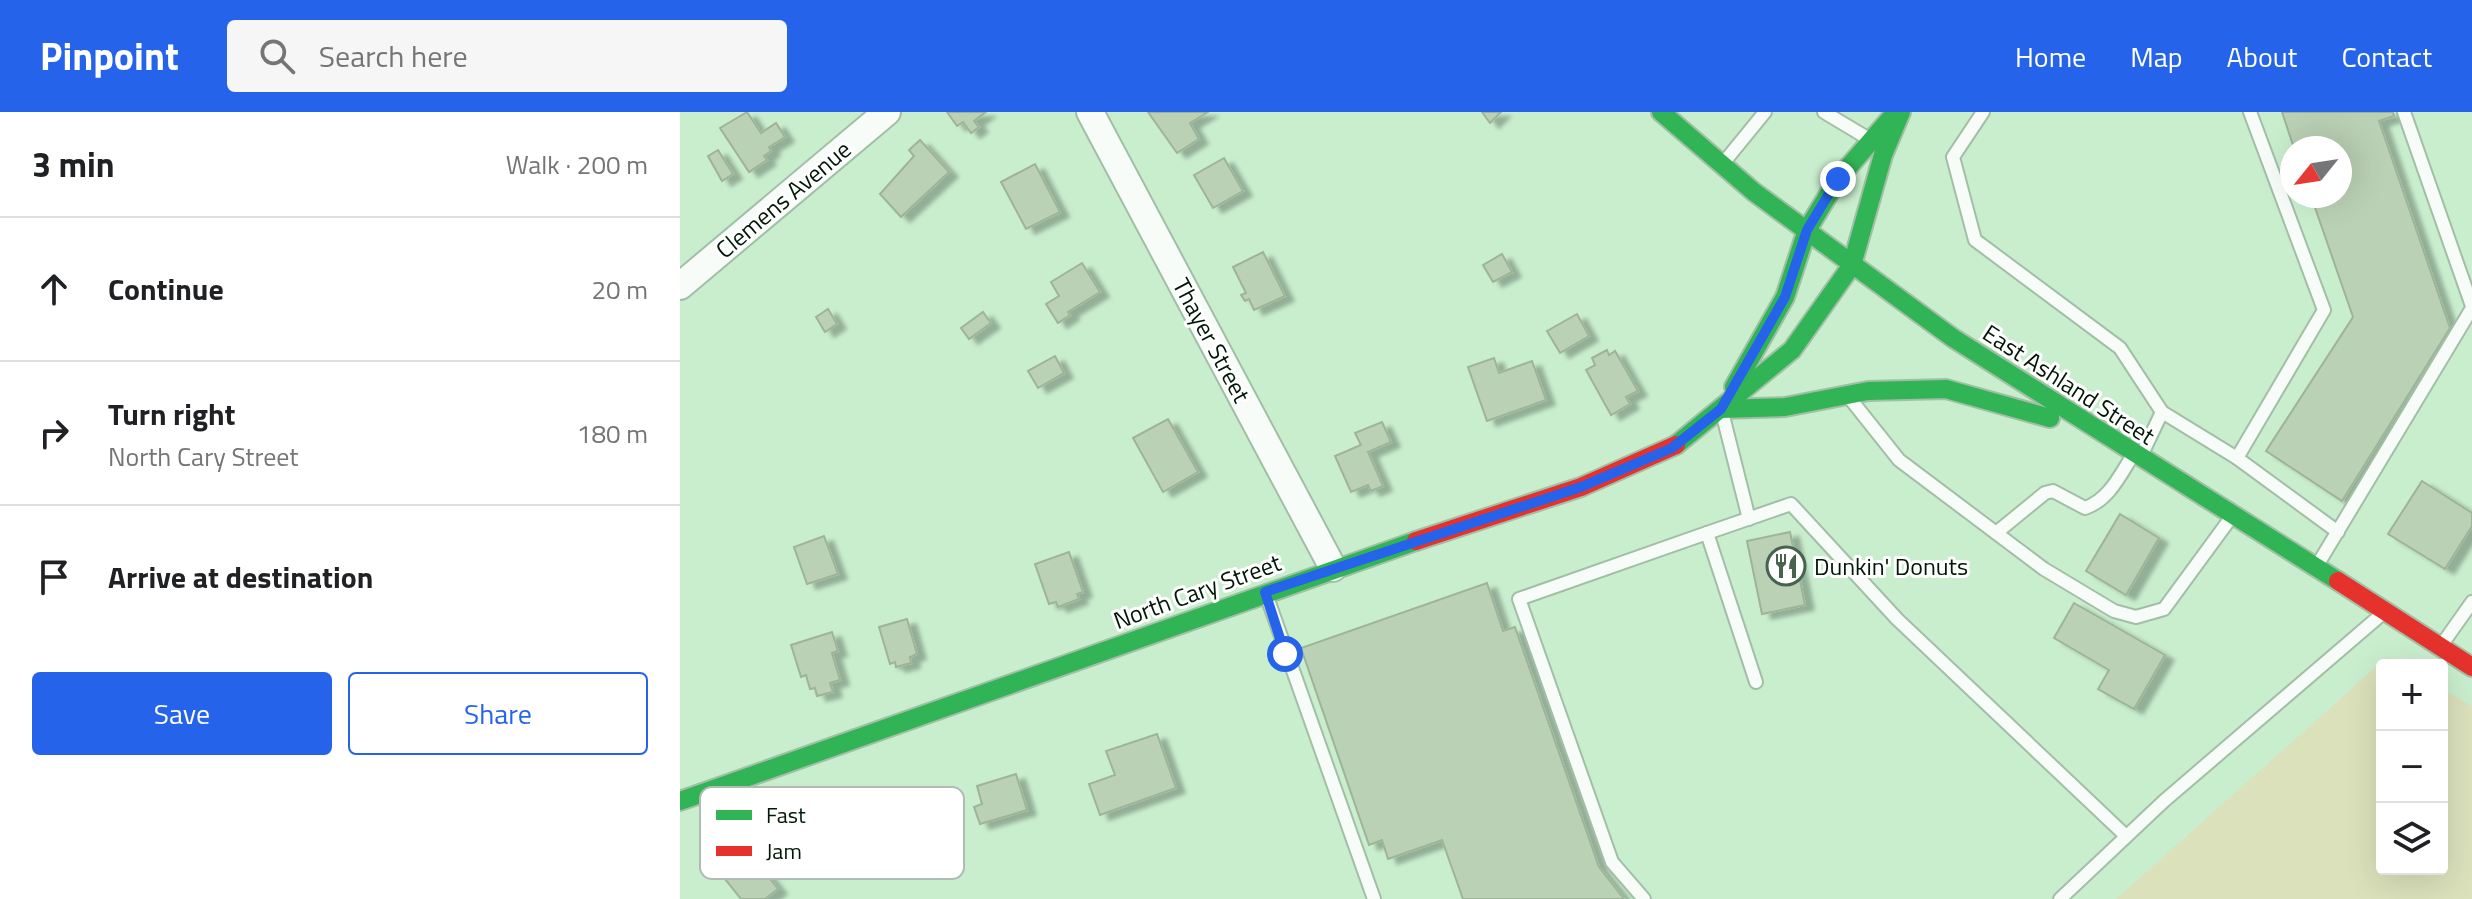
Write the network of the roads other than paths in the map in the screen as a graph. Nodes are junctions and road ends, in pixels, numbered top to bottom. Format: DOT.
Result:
graph roads {
  1 [pos="887,112"];
  2 [pos="1090,112"];
  3 [pos="1661,112"];
  4 [pos="1824,112"];
  5 [pos="1898,112"];
  6 [pos="2250,112"];
  7 [pos="2404,112"];
  8 [pos="1762,113"];
  9 [pos="1981,113"];
  10 [pos="1871,140"];
  11 [pos="1720,166"];
  12 [pos="1807,230"];
  13 [pos="1852,265"];
  14 [pos="680,286"];
  15 [pos="2472,307"];
  16 [pos="1847,395"];
  17 [pos="1721,409"];
  18 [pos="2162,412"];
  19 [pos="2098,434"];
  20 [pos="2136,457"];
  21 [pos="2237,458"];
  22 [pos="2233,516"];
  23 [pos="1749,519"];
  24 [pos="2338,532"];
  25 [pos="1707,533"];
  26 [pos="1996,533"];
  27 [pos="2317,567"];
  28 [pos="1333,568"];
  29 [pos="1265,592"];
  30 [pos="2472,602"];
  31 [pos="2388,610"];
  32 [pos="2441,646"];
  33 [pos="2472,667"];
  34 [pos="1756,682"];
  35 [pos="719,787"];
  36 [pos="700,794"];
  37 [pos="680,801"];
  38 [pos="2126,836"];
  39 [pos="1374,899"];
  40 [pos="1644,899"];
  41 [pos="2060,899"];
  1 -- 14 [label="street, Clemens Avenue"];
  2 -- 28 [label="street, Thayer Street"];
  3 -- 11 [label="main road, East Ashland Street"];
  4 -- 10 [label="lane"];
  5 -- 10 [label="main road, North Cary Street"];
  5 -- 13 [label="main road, North Cary Street"];
  6 -- 21 [label="lane"];
  7 -- 15 [label="lane"];
  8 -- 11 [label="lane"];
  9 -- 18 [label="lane"];
  10 -- 12 [label="main road, North Cary Street"];
  11 -- 12 [label="main road, East Ashland Street"];
  12 -- 13 [label="main road, East Ashland Street"];
  12 -- 17 [label="main road, North Cary Street"];
  13 -- 17 [label="main road, North Cary Street"];
  13 -- 19 [label="main road, East Ashland Street"];
  15 -- 24 [label="lane"];
  16 -- 17 [label="main road"];
  16 -- 19 [label="main road"];
  16 -- 26 [label="lane"];
  17 -- 23 [label="lane"];
  17 -- 28 [label="main road, North Cary Street"];
  18 -- 20 [label="lane"];
  18 -- 21 [label="lane"];
  19 -- 20 [label="main road, East Ashland Street"];
  20 -- 22 [label="main road, East Ashland Street"];
  20 -- 26 [label="lane"];
  21 -- 24 [label="lane"];
  22 -- 26 [label="lane"];
  22 -- 27 [label="main road, East Ashland Street"];
  23 -- 25 [label="lane"];
  23 -- 38 [label="lane"];
  24 -- 27 [label="lane"];
  25 -- 34 [label="lane"];
  25 -- 40 [label="lane"];
  27 -- 31 [label="main road, East Ashland Street"];
  28 -- 29 [label="main road, North Cary Street"];
  29 -- 35 [label="main road, North Cary Street"];
  29 -- 39 [label="lane"];
  30 -- 32 [label="lane"];
  31 -- 32 [label="main road, East Ashland Street"];
  31 -- 38 [label="lane"];
  32 -- 33 [label="main road, East Ashland Street"];
  36 -- 37 [label="main road, North Cary Street"];
  38 -- 41 [label="lane"];
}
